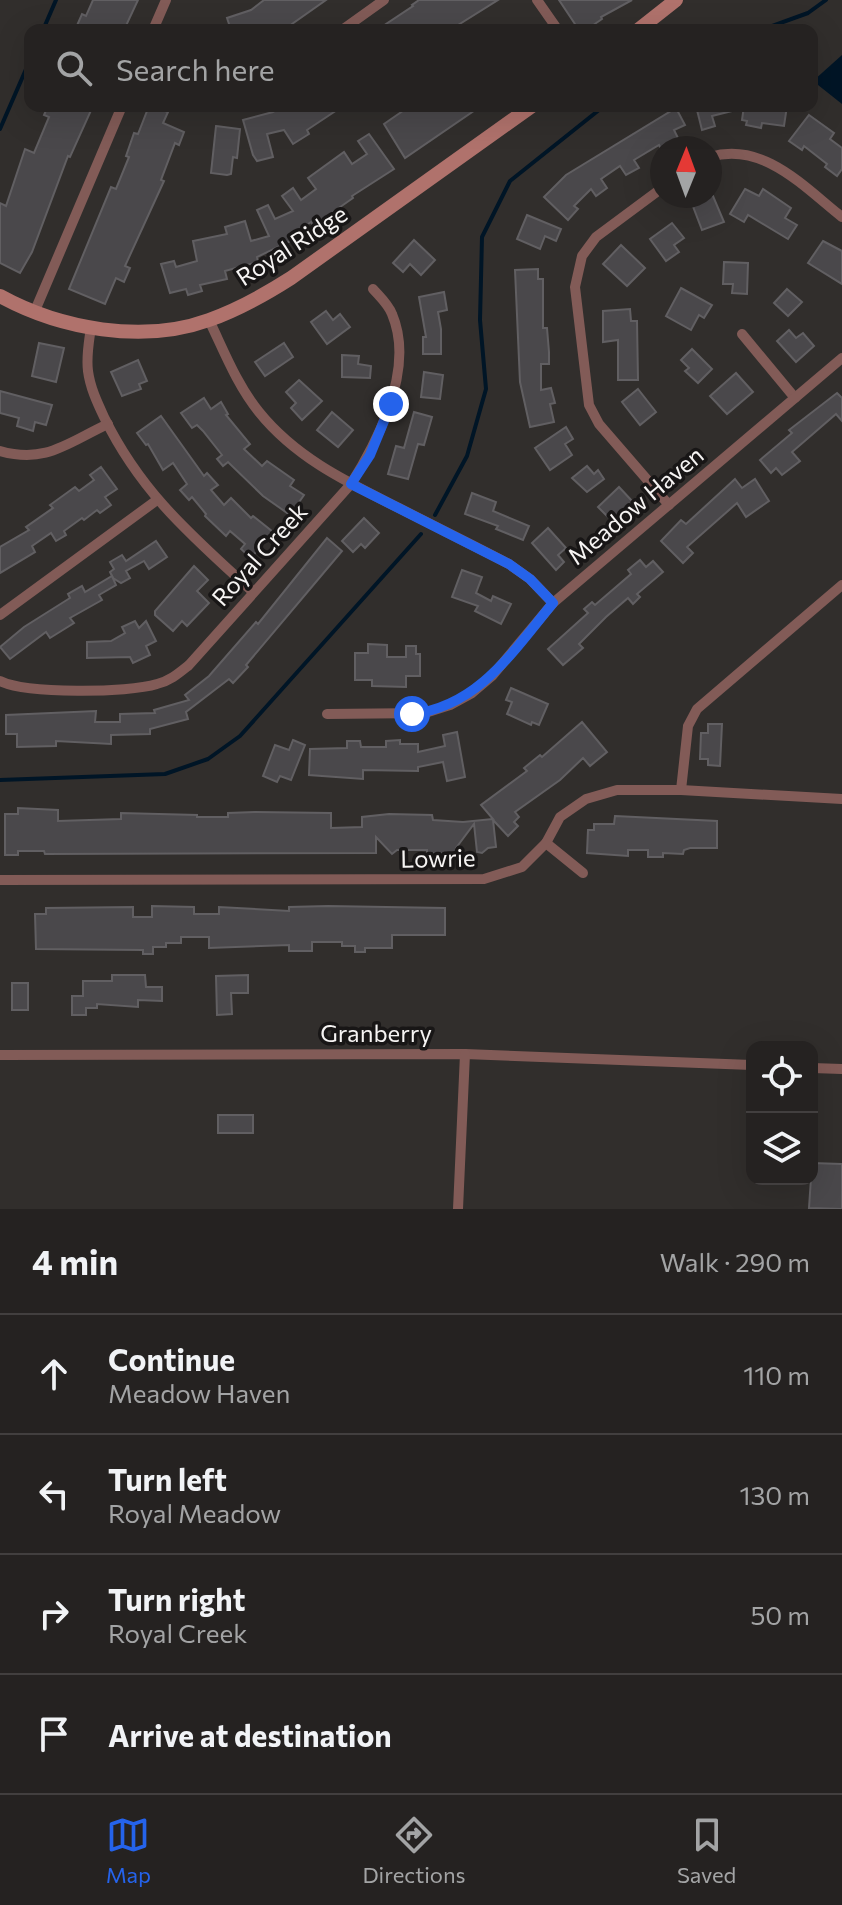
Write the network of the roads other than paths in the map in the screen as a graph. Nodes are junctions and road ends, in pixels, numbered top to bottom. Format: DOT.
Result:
graph roads {
  1 [pos="166,0"];
  2 [pos="384,0"];
  3 [pos="537,0"];
  4 [pos="676,0"];
  5 [pos="156,24"];
  6 [pos="350,24"];
  7 [pos="554,24"];
  8 [pos="646,24"];
  9 [pos="119,112"];
  10 [pos="524,112"];
  11 [pos="722,155"];
  12 [pos="650,197"];
  13 [pos="842,217"];
  14 [pos="373,289"];
  15 [pos="0,296"];
  16 [pos="34,313"];
  17 [pos="209,320"];
  18 [pos="91,327"];
  19 [pos="742,334"];
  20 [pos="842,358"];
  21 [pos="795,398"];
  22 [pos="108,424"];
  23 [pos="0,451"];
  24 [pos="351,484"];
  25 [pos="157,500"];
  26 [pos="669,505"];
  27 [pos="842,585"];
  28 [pos="252,591"];
  29 [pos="553,603"];
  30 [pos="0,615"];
  31 [pos="0,681"];
  32 [pos="327,714"];
  33 [pos="681,790"];
  34 [pos="842,799"];
  35 [pos="546,843"];
  36 [pos="583,873"];
  37 [pos="0,880"];
  38 [pos="465,1054"];
  39 [pos="0,1055"];
  40 [pos="746,1065"];
  41 [pos="818,1068"];
  42 [pos="842,1069"];
  43 [pos="458,1209"];
  1 -- 5 [label="street"];
  2 -- 6 [label="street"];
  3 -- 7 [label="street"];
  4 -- 8 [label="street"];
  9 -- 16 [label="street"];
  10 -- 17 [label="street, Royal Ridge"];
  11 -- 13 [label="street"];
  12 -- 26 [label="street"];
  14 -- 24 [label="street, Royal Creek"];
  15 -- 16 [label="street, Royal Ridge"];
  16 -- 18 [label="street, Royal Ridge"];
  17 -- 18 [label="street, Royal Ridge"];
  17 -- 24 [label="street"];
  18 -- 22 [label="street"];
  19 -- 21 [label="street"];
  20 -- 21 [label="street, Meadow Haven"];
  21 -- 26 [label="street, Meadow Haven"];
  22 -- 23 [label="street"];
  22 -- 25 [label="street"];
  24 -- 28 [label="street, Royal Creek"];
  24 -- 29 [label="street"];
  25 -- 28 [label="street"];
  25 -- 30 [label="street"];
  26 -- 29 [label="street, Meadow Haven"];
  27 -- 33 [label="street"];
  28 -- 31 [label="street, Royal Creek"];
  29 -- 32 [label="street, Meadow Haven"];
  33 -- 34 [label="street, Lowrie"];
  33 -- 35 [label="street, Lowrie"];
  35 -- 36 [label="street"];
  35 -- 37 [label="street, Lowrie"];
  38 -- 39 [label="street, Granberry"];
  38 -- 40 [label="street, Granberry"];
  38 -- 43 [label="street"];
  41 -- 42 [label="street"];
}
